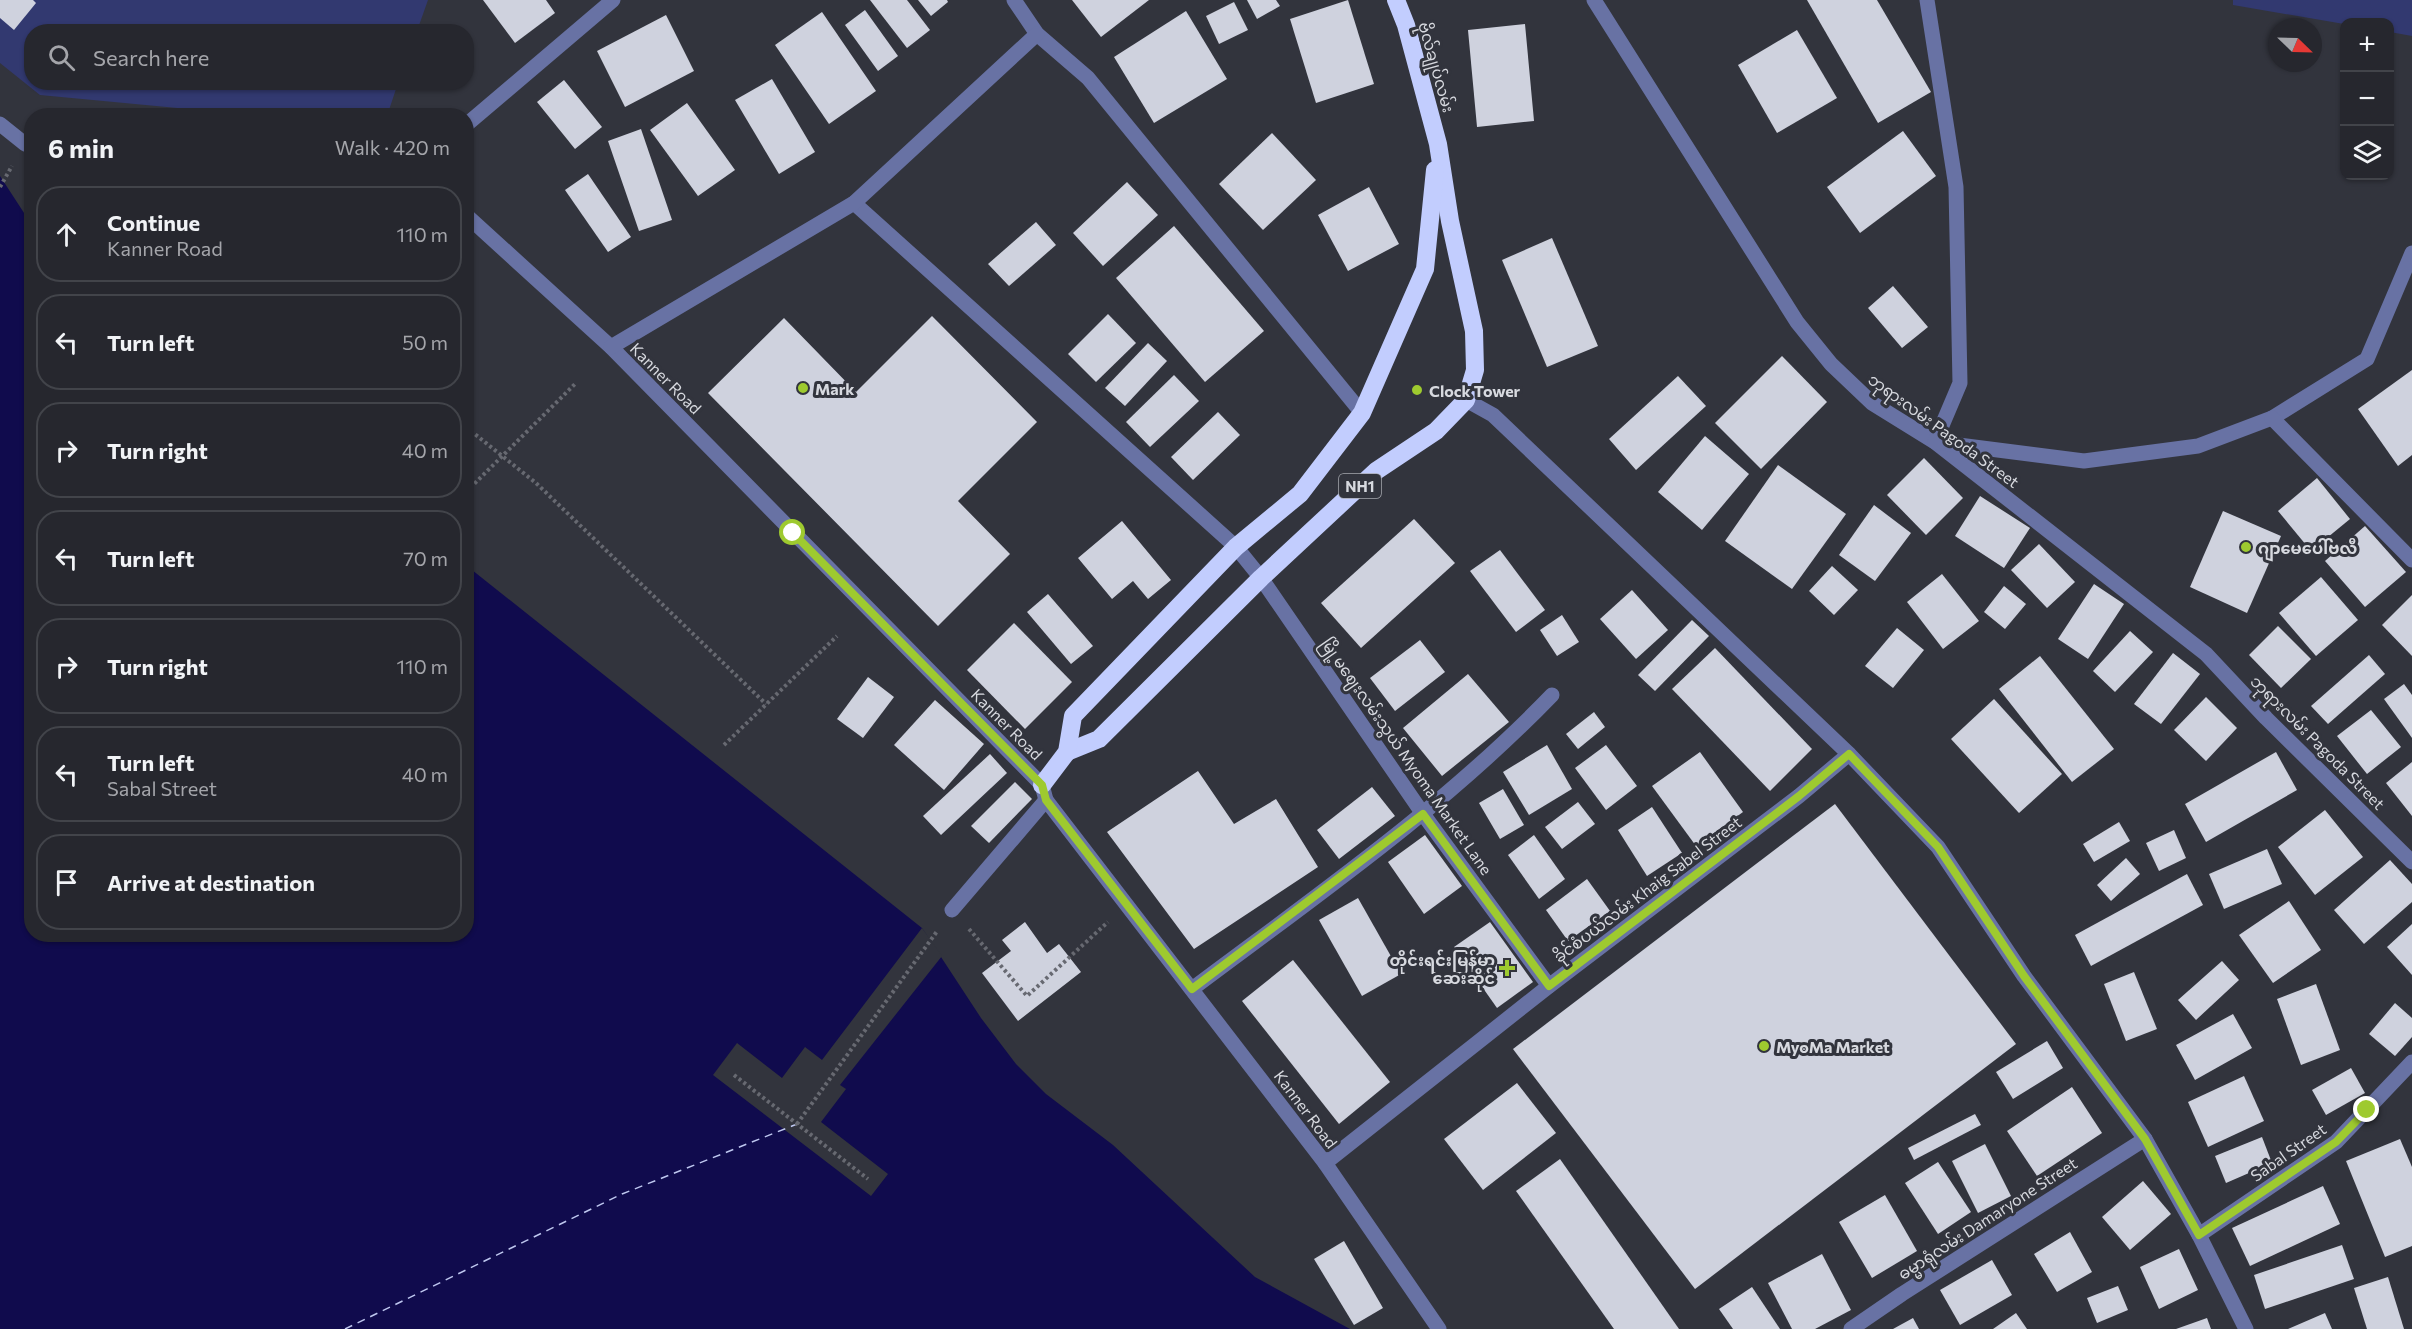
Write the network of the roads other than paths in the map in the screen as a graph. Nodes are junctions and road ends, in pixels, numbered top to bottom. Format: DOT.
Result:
graph roads {
  1 [pos="613,0"];
  2 [pos="1014,0"];
  3 [pos="1396,0"];
  4 [pos="1594,0"];
  5 [pos="1927,0"];
  6 [pos="1037,34"];
  7 [pos="474,117"];
  8 [pos="0,124"];
  9 [pos="24,143"];
  10 [pos="1438,144"];
  11 [pos="854,203"];
  12 [pos="474,222"];
  13 [pos="2412,253"];
  14 [pos="611,347"];
  15 [pos="1466,400"];
  16 [pos="1362,412"];
  17 [pos="2272,418"];
  18 [pos="1935,442"];
  19 [pos="1236,547"];
  20 [pos="2412,560"];
  21 [pos="1261,578"];
  22 [pos="1552,695"];
  23 [pos="1067,752"];
  24 [pos="1849,754"];
  25 [pos="1044,792"];
  26 [pos="1423,814"];
  27 [pos="2412,862"];
  28 [pos="952,910"];
  29 [pos="1549,986"];
  30 [pos="1192,989"];
  31 [pos="2412,1062"];
  32 [pos="2145,1139"];
  33 [pos="1325,1164"];
  34 [pos="2199,1235"];
  35 [pos="1439,1329"];
  36 [pos="1851,1329"];
  37 [pos="2246,1329"];
  1 -- 7 [label="street"];
  2 -- 6 [label="street"];
  3 -- 10 [label="highway, ဗိုလ်ချုပ်လမ်း / NH1"];
  4 -- 18 [label="street, ဘုရားလမ်း Pagoda Street"];
  5 -- 18 [label="street"];
  6 -- 11 [label="street"];
  6 -- 16 [label="street"];
  8 -- 9 [label="street"];
  10 -- 15 [label="highway, NH1"];
  10 -- 16 [label="highway, NH1"];
  11 -- 14 [label="street"];
  11 -- 19 [label="street, မြို့မဈေးလမ်းသွယ် Myoma Market Lane"];
  12 -- 14 [label="street, Kanner Road"];
  13 -- 17 [label="street"];
  14 -- 25 [label="street, Kanner Road"];
  15 -- 21 [label="highway, NH1"];
  15 -- 24 [label="street"];
  16 -- 19 [label="highway, NH1"];
  17 -- 18 [label="street"];
  17 -- 20 [label="street"];
  18 -- 27 [label="street, ဘုရားလမ်း Pagoda Street"];
  19 -- 21 [label="street, မြို့မဈေးလမ်းသွယ် Myoma Market Lane"];
  19 -- 23 [label="highway, NH1"];
  21 -- 23 [label="highway, NH1"];
  21 -- 26 [label="street, မြို့မဈေးလမ်းသွယ် Myoma Market Lane"];
  22 -- 26 [label="street"];
  23 -- 25 [label="highway, NH1"];
  24 -- 29 [label="street, ခိုင်စံပယ်လမ်း Khaig Sabel Street"];
  24 -- 32 [label="street"];
  25 -- 28 [label="street"];
  25 -- 30 [label="street, Kanner Road"];
  26 -- 29 [label="street, မြို့မဈေးလမ်းသွယ် Myoma Market Lane"];
  26 -- 30 [label="street"];
  29 -- 33 [label="street, ခိုင်စံပယ်လမ်း Khaig Sabel Street"];
  30 -- 33 [label="street, Kanner Road"];
  31 -- 34 [label="street, Sabal Street"];
  32 -- 34 [label="street"];
  32 -- 36 [label="street, ဓမ္မာရုံလမ်း Damaryone Street"];
  33 -- 35 [label="street, Kanner Road"];
  34 -- 37 [label="street"];
}
